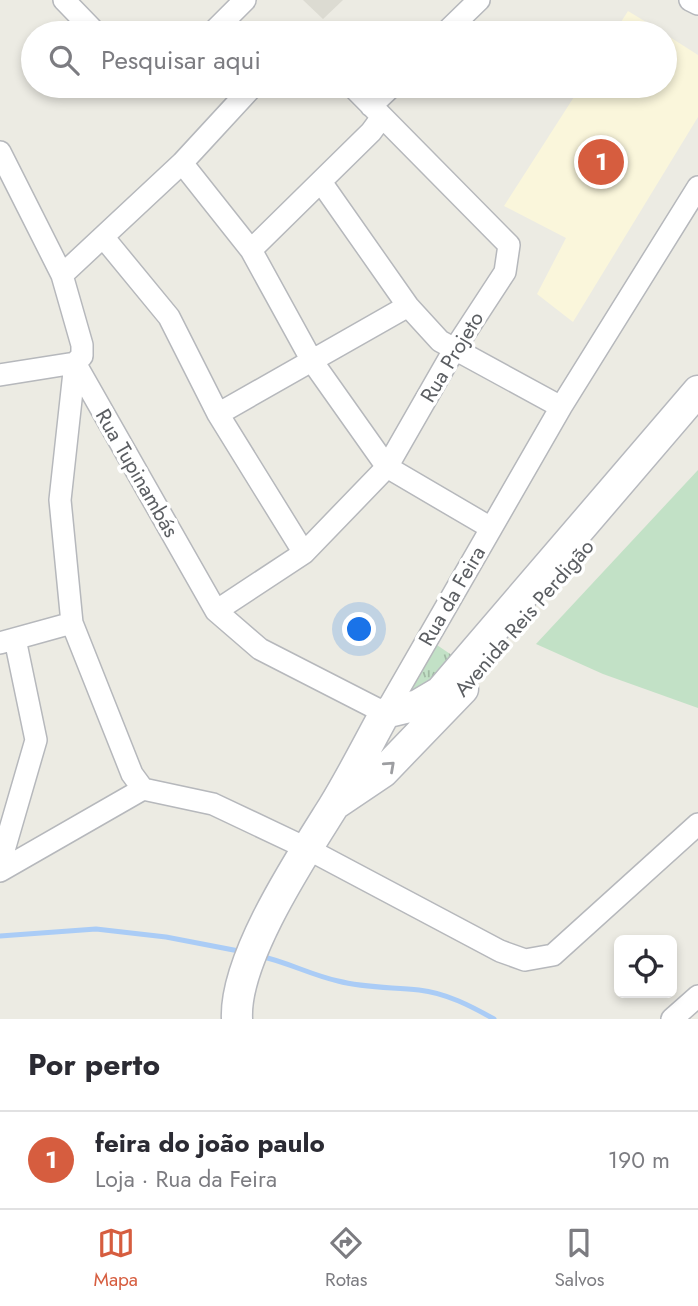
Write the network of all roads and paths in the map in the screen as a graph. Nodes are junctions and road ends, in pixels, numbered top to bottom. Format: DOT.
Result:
graph roads {
  1 [pos="64,0"];
  2 [pos="245,0"];
  3 [pos="479,0"];
  4 [pos="690,0"];
  5 [pos="698,5"];
  6 [pos="84,21"];
  7 [pos="224,21"];
  8 [pos="457,21"];
  9 [pos="242,98"];
  10 [pos="364,98"];
  11 [pos="385,98"];
  12 [pos="377,112"];
  13 [pos="0,152"];
  14 [pos="182,163"];
  15 [pos="321,182"];
  16 [pos="698,187"];
  17 [pos="104,238"];
  18 [pos="251,250"];
  19 [pos="62,275"];
  20 [pos="408,306"];
  21 [pos="454,350"];
  22 [pos="312,362"];
  23 [pos="75,363"];
  24 [pos="0,375"];
  25 [pos="698,391"];
  26 [pos="561,407"];
  27 [pos="698,413"];
  28 [pos="218,414"];
  29 [pos="387,467"];
  30 [pos="491,528"];
  31 [pos="304,553"];
  32 [pos="529,604"];
  33 [pos="216,611"];
  34 [pos="72,623"];
  35 [pos="8,641"];
  36 [pos="385,713"];
  37 [pos="143,789"];
  38 [pos="334,805"];
  39 [pos="698,824"];
  40 [pos="306,848"];
  41 [pos="0,864"];
  42 [pos="0,871"];
  43 [pos="698,996"];
  44 [pos="237,1019"];
  45 [pos="672,1019"];
  1 -- 6 [label="street"];
  2 -- 7 [label="street"];
  3 -- 8 [label="street"];
  4 -- 5 [label="street"];
  9 -- 14 [label="street"];
  10 -- 12 [label="street, Rua Projeto"];
  11 -- 12 [label="street"];
  12 -- 15 [label="street"];
  12 -- 21 [label="street, Rua Projeto"];
  13 -- 19 [label="street"];
  14 -- 17 [label="street"];
  14 -- 18 [label="street"];
  15 -- 18 [label="street"];
  15 -- 20 [label="street"];
  16 -- 26 [label="street, Rua da Feira"];
  17 -- 19 [label="street"];
  17 -- 28 [label="street"];
  18 -- 22 [label="street"];
  19 -- 23 [label="street"];
  20 -- 21 [label="street"];
  20 -- 22 [label="street"];
  21 -- 26 [label="street"];
  21 -- 29 [label="street, Rua Projeto"];
  22 -- 28 [label="street"];
  22 -- 29 [label="street"];
  23 -- 24 [label="street"];
  23 -- 33 [label="street, Rua Tupinambás"];
  23 -- 34 [label="street"];
  25 -- 32 [label="street, Avenida Reis Perdigão"];
  26 -- 30 [label="street, Rua da Feira"];
  27 -- 32 [label="street, Avenida Reis Perdigão"];
  28 -- 31 [label="street"];
  29 -- 30 [label="street"];
  29 -- 31 [label="street, Rua Projeto"];
  30 -- 36 [label="street, Rua da Feira"];
  31 -- 33 [label="street, Rua Projeto"];
  32 -- 36 [label="street, Avenida Reis Perdigão"];
  38 -- 32 [label="street, Avenida Reis Perdigão, one-way"];
  33 -- 36 [label="street, Rua Tupinambás"];
  34 -- 35 [label="street"];
  34 -- 37 [label="street"];
  35 -- 41 [label="street"];
  36 -- 38 [label="street, Rua da Feira"];
  37 -- 40 [label="street"];
  37 -- 42 [label="street"];
  38 -- 40 [label="street, Rua da Feira"];
  39 -- 40 [label="street"];
  40 -- 44 [label="street, Rua da Feira"];
  43 -- 45 [label="street"];
}
